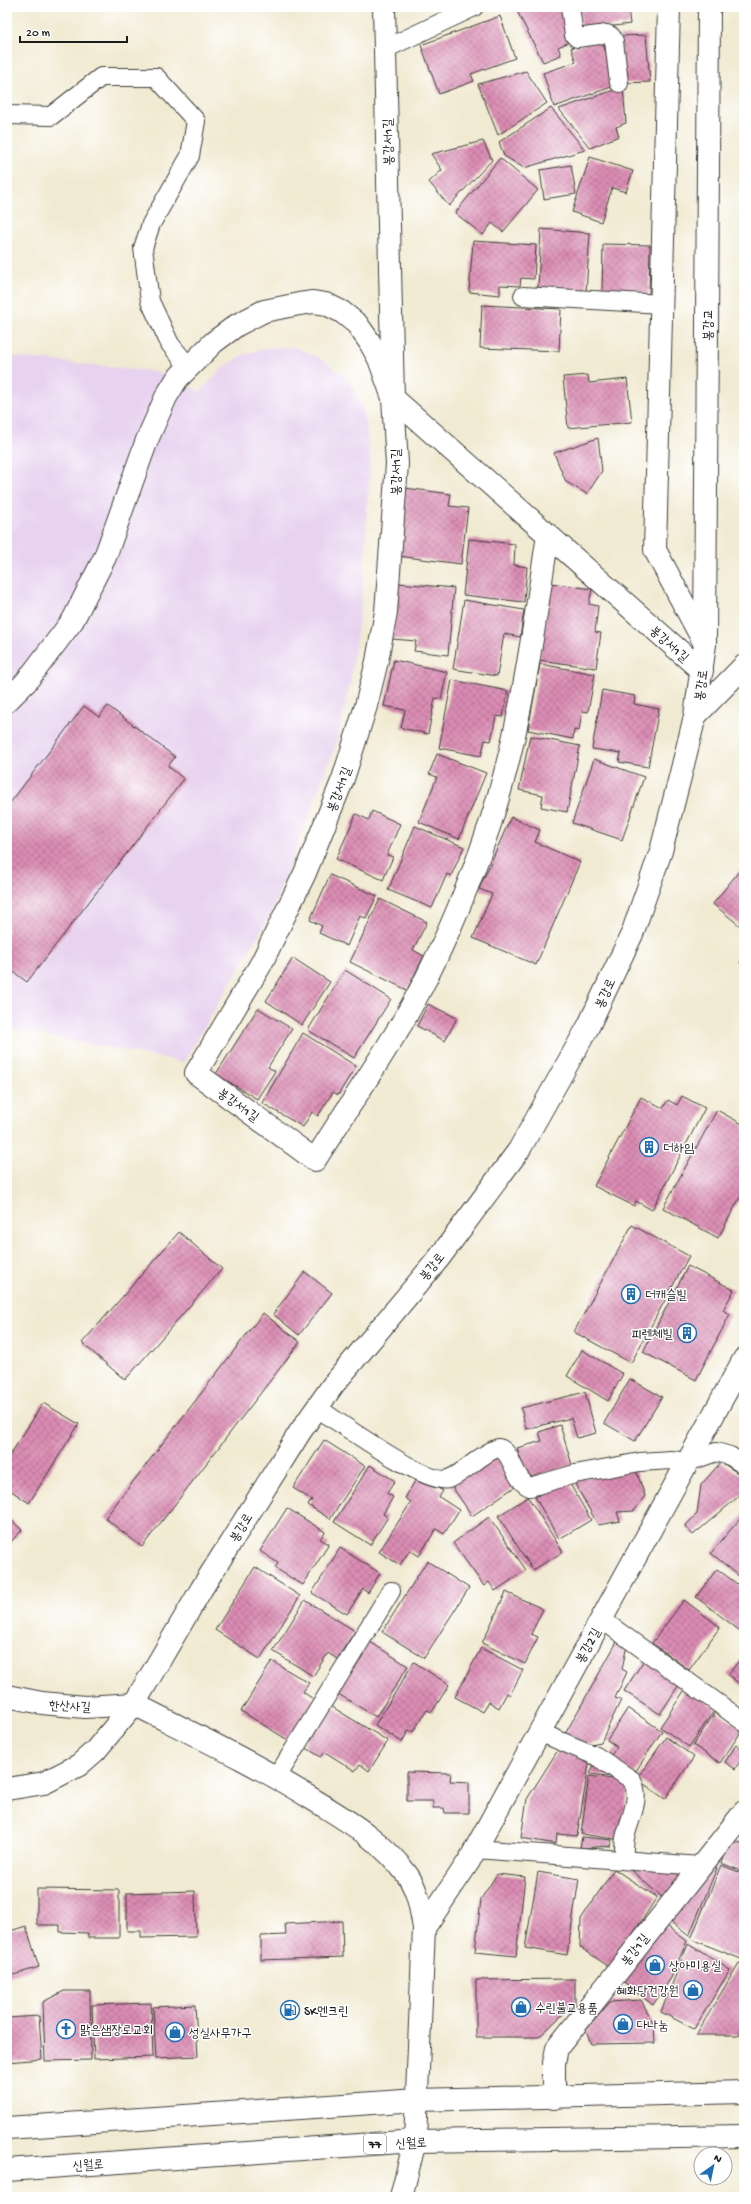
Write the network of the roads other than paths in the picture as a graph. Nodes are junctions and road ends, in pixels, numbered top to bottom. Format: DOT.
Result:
graph roads {
  1 [pos="384,7"];
  2 [pos="474,7"];
  3 [pos="570,7"];
  4 [pos="669,7"];
  5 [pos="709,7"];
  6 [pos="385,49"];
  7 [pos="619,83"];
  8 [pos="7,115"];
  9 [pos="524,296"];
  10 [pos="662,304"];
  11 [pos="188,366"];
  12 [pos="393,398"];
  13 [pos="548,535"];
  14 [pos="704,644"];
  15 [pos="744,666"];
  16 [pos="702,671"];
  17 [pos="7,701"];
  18 [pos="695,716"];
  19 [pos="744,1359"];
  20 [pos="317,1408"];
  21 [pos="688,1462"];
  22 [pos="744,1465"];
  23 [pos="391,1591"];
  24 [pos="601,1619"];
  25 [pos="7,1696"];
  26 [pos="134,1704"];
  27 [pos="744,1722"];
  28 [pos="539,1732"];
  29 [pos="277,1777"];
  30 [pos="7,1789"];
  31 [pos="744,1812"];
  32 [pos="476,1849"];
  33 [pos="623,1860"];
  34 [pos="700,1866"];
  35 [pos="424,1928"];
  36 [pos="744,2092"];
  37 [pos="554,2098"];
  38 [pos="417,2100"];
  39 [pos="7,2128"];
  40 [pos="744,2136"];
  41 [pos="415,2141"];
  42 [pos="7,2170"];
  43 [pos="401,2197"];
  1 -- 6 [label="street, 봉강서1길"];
  2 -- 6 [label="lane"];
  3 -- 7 [label="lane"];
  4 -- 10 [label="street"];
  5 -- 14 [label="street, 봉강교"];
  6 -- 12 [label="street, 봉강서1길"];
  8 -- 11 [label="lane"];
  9 -- 10 [label="lane"];
  10 -- 14 [label="street"];
  11 -- 12 [label="street"];
  11 -- 17 [label="street"];
  12 -- 13 [label="street, 봉강서1길"];
  12 -- 13 [label="street, 봉강서1길"];
  13 -- 16 [label="street, 봉강서1길"];
  14 -- 16 [label="street, 봉강로"];
  15 -- 18 [label="street"];
  16 -- 18 [label="street, 봉강로"];
  18 -- 20 [label="street, 봉강로"];
  19 -- 21 [label="street, 봉강2길"];
  20 -- 21 [label="lane"];
  20 -- 26 [label="street, 봉강로"];
  21 -- 22 [label="lane"];
  21 -- 24 [label="street, 봉강2길"];
  23 -- 29 [label="lane"];
  24 -- 27 [label="lane"];
  24 -- 28 [label="street, 봉강2길"];
  25 -- 26 [label="street, 한산사길"];
  26 -- 29 [label="street"];
  26 -- 30 [label="street, 봉강로"];
  28 -- 32 [label="street, 봉강2길"];
  28 -- 33 [label="lane"];
  29 -- 35 [label="street"];
  31 -- 34 [label="street, 봉강1길"];
  32 -- 33 [label="lane"];
  32 -- 35 [label="street, 봉강2길"];
  33 -- 34 [label="lane"];
  34 -- 37 [label="street, 봉강1길"];
  35 -- 38 [label="street"];
  36 -- 37 [label="street"];
  37 -- 38 [label="street"];
  38 -- 39 [label="street"];
  38 -- 41 [label="street"];
  40 -- 41 [label="street, 신월로 / 77"];
  41 -- 42 [label="street, 신월로 / 77"];
  41 -- 43 [label="street"];
}
